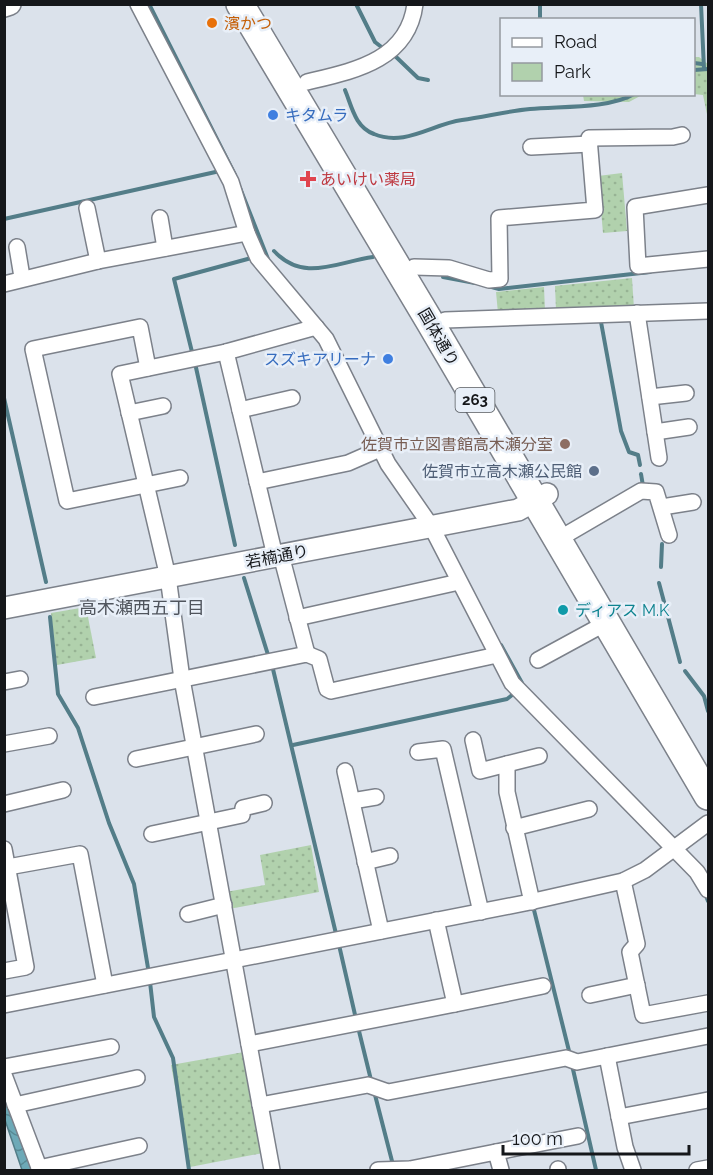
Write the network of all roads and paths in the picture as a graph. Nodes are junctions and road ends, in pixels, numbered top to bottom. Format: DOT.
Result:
graph roads {
  1 [pos="10,4"];
  2 [pos="138,4"];
  3 [pos="240,4"];
  4 [pos="261,4"];
  5 [pos="415,4"];
  6 [pos="4,6"];
  7 [pos="308,82"];
  8 [pos="682,135"];
  9 [pos="590,144"];
  10 [pos="531,147"];
  11 [pos="708,195"];
  12 [pos="87,208"];
  13 [pos="160,218"];
  14 [pos="247,233"];
  15 [pos="17,247"];
  16 [pos="165,248"];
  17 [pos="708,260"];
  18 [pos="98,261"];
  19 [pos="414,267"];
  20 [pos="22,277"];
  21 [pos="4,284"];
  22 [pos="708,311"];
  23 [pos="638,313"];
  24 [pos="445,320"];
  25 [pos="316,327"];
  26 [pos="226,352"];
  27 [pos="148,368"];
  28 [pos="686,393"];
  29 [pos="650,397"];
  30 [pos="292,398"];
  31 [pos="163,406"];
  32 [pos="240,411"];
  33 [pos="129,413"];
  34 [pos="689,427"];
  35 [pos="655,432"];
  36 [pos="380,449"];
  37 [pos="659,458"];
  38 [pos="180,478"];
  39 [pos="257,482"];
  40 [pos="145,485"];
  41 [pos="541,498"];
  42 [pos="693,502"];
  43 [pos="662,507"];
  44 [pos="431,526"];
  45 [pos="569,532"];
  46 [pos="669,535"];
  47 [pos="278,556"];
  48 [pos="168,577"];
  49 [pos="459,582"];
  50 [pos="4,608"];
  51 [pos="297,618"];
  52 [pos="606,623"];
  53 [pos="307,654"];
  54 [pos="497,656"];
  55 [pos="538,660"];
  56 [pos="182,679"];
  57 [pos="94,697"];
  58 [pos="256,734"];
  59 [pos="49,736"];
  60 [pos="473,740"];
  61 [pos="4,744"];
  62 [pos="195,747"];
  63 [pos="418,752"];
  64 [pos="539,756"];
  65 [pos="136,759"];
  66 [pos="507,764"];
  67 [pos="708,767"];
  68 [pos="345,771"];
  69 [pos="63,790"];
  70 [pos="708,796"];
  71 [pos="376,797"];
  72 [pos="352,801"];
  73 [pos="264,803"];
  74 [pos="4,804"];
  75 [pos="589,809"];
  76 [pos="209,822"];
  77 [pos="708,823"];
  78 [pos="514,828"];
  79 [pos="152,834"];
  80 [pos="676,846"];
  81 [pos="4,849"];
  82 [pos="390,856"];
  83 [pos="365,862"];
  84 [pos="8,867"];
  85 [pos="624,881"];
  86 [pos="708,890"];
  87 [pos="528,902"];
  88 [pos="224,905"];
  89 [pos="480,907"];
  90 [pos="188,914"];
  91 [pos="436,920"];
  92 [pos="380,927"];
  93 [pos="233,960"];
  94 [pos="4,971"];
  95 [pos="637,985"];
  96 [pos="105,986"];
  97 [pos="543,986"];
  98 [pos="590,995"];
  99 [pos="708,1003"];
  100 [pos="455,1004"];
  101 [pos="4,1005"];
  102 [pos="708,1036"];
  103 [pos="249,1044"];
  104 [pos="111,1047"];
  105 [pos="607,1056"];
  106 [pos="4,1067"];
  107 [pos="4,1075"];
  108 [pos="137,1078"];
  109 [pos="708,1100"];
  110 [pos="15,1105"];
  111 [pos="260,1106"];
  112 [pos="619,1117"];
  113 [pos="578,1136"];
  114 [pos="138,1146"];
  115 [pos="496,1152"];
  116 [pos="708,1168"];
  117 [pos="39,1169"];
  118 [pos="388,1169"];
  119 [pos="272,1170"];
  120 [pos="501,1170"];
  121 [pos="633,1170"];
  122 [pos="697,1170"];
  1 -- 6 [label="street"];
  2 -- 14 [label="street"];
  3 -- 41 [label="highway, 国体通り / 263"];
  4 -- 7 [label="highway, 国体通り / 263"];
  5 -- 7 [label="street"];
  7 -- 19 [label="highway, 国体通り / 263"];
  8 -- 9 [label="street"];
  9 -- 10 [label="street"];
  9 -- 19 [label="street"];
  11 -- 17 [label="street"];
  12 -- 18 [label="street"];
  13 -- 16 [label="street"];
  14 -- 16 [label="street"];
  14 -- 25 [label="street"];
  15 -- 20 [label="street"];
  16 -- 18 [label="street"];
  18 -- 20 [label="street"];
  19 -- 24 [label="highway, 国体通り / 263"];
  20 -- 21 [label="street"];
  22 -- 23 [label="street"];
  23 -- 24 [label="street"];
  23 -- 29 [label="street"];
  24 -- 41 [label="highway, 国体通り / 263"];
  25 -- 26 [label="street"];
  25 -- 36 [label="street"];
  26 -- 27 [label="street"];
  26 -- 32 [label="street"];
  27 -- 33 [label="street"];
  27 -- 40 [label="street"];
  28 -- 29 [label="street"];
  29 -- 35 [label="street"];
  30 -- 32 [label="street"];
  31 -- 33 [label="street"];
  32 -- 39 [label="street"];
  33 -- 40 [label="street"];
  34 -- 35 [label="street"];
  35 -- 37 [label="street"];
  36 -- 39 [label="street"];
  36 -- 44 [label="street"];
  38 -- 40 [label="street"];
  39 -- 47 [label="street"];
  40 -- 48 [label="street"];
  41 -- 44 [label="street, 若楠通り"];
  41 -- 45 [label="highway, 国体通り / 263"];
  41 -- 52 [label="highway, 国体通り / 263"];
  42 -- 43 [label="street"];
  43 -- 45 [label="street"];
  43 -- 46 [label="street"];
  44 -- 47 [label="street, 若楠通り"];
  44 -- 49 [label="street"];
  45 -- 67 [label="highway, 国体通り / 263"];
  47 -- 48 [label="street, 若楠通り"];
  47 -- 51 [label="street"];
  48 -- 50 [label="street, 若楠通り"];
  48 -- 56 [label="street"];
  49 -- 51 [label="street"];
  49 -- 54 [label="street"];
  51 -- 53 [label="street"];
  52 -- 55 [label="street"];
  52 -- 70 [label="highway, 国体通り / 263"];
  53 -- 54 [label="street"];
  53 -- 56 [label="street"];
  54 -- 80 [label="street"];
  56 -- 57 [label="street"];
  56 -- 62 [label="street"];
  58 -- 62 [label="street"];
  59 -- 61 [label="street"];
  60 -- 66 [label="street"];
  62 -- 65 [label="street"];
  62 -- 76 [label="street"];
  63 -- 89 [label="street"];
  64 -- 66 [label="street"];
  66 -- 78 [label="street"];
  68 -- 72 [label="street"];
  69 -- 74 [label="street"];
  71 -- 72 [label="street"];
  72 -- 83 [label="street"];
  73 -- 76 [label="street"];
  75 -- 78 [label="street"];
  76 -- 79 [label="street"];
  76 -- 88 [label="street"];
  77 -- 80 [label="street"];
  78 -- 87 [label="street"];
  80 -- 85 [label="street"];
  80 -- 86 [label="street"];
  81 -- 84 [label="street"];
  82 -- 83 [label="street"];
  83 -- 92 [label="street"];
  84 -- 94 [label="street"];
  84 -- 96 [label="street"];
  85 -- 87 [label="street"];
  85 -- 95 [label="street"];
  87 -- 89 [label="street"];
  88 -- 90 [label="street"];
  88 -- 93 [label="street"];
  89 -- 91 [label="street"];
  91 -- 92 [label="street"];
  91 -- 100 [label="street"];
  92 -- 93 [label="street"];
  93 -- 96 [label="street"];
  93 -- 103 [label="street"];
  95 -- 98 [label="street"];
  95 -- 99 [label="street"];
  96 -- 101 [label="street"];
  97 -- 100 [label="street"];
  100 -- 103 [label="street"];
  102 -- 105 [label="street"];
  103 -- 111 [label="street"];
  104 -- 106 [label="street"];
  105 -- 111 [label="street"];
  105 -- 112 [label="street"];
  107 -- 110 [label="street"];
  108 -- 110 [label="street"];
  109 -- 112 [label="street"];
  110 -- 117 [label="street"];
  111 -- 119 [label="street"];
  112 -- 121 [label="street"];
  113 -- 115 [label="street"];
  114 -- 117 [label="street"];
  115 -- 118 [label="street"];
  115 -- 120 [label="street"];
  116 -- 122 [label="street"];
}
